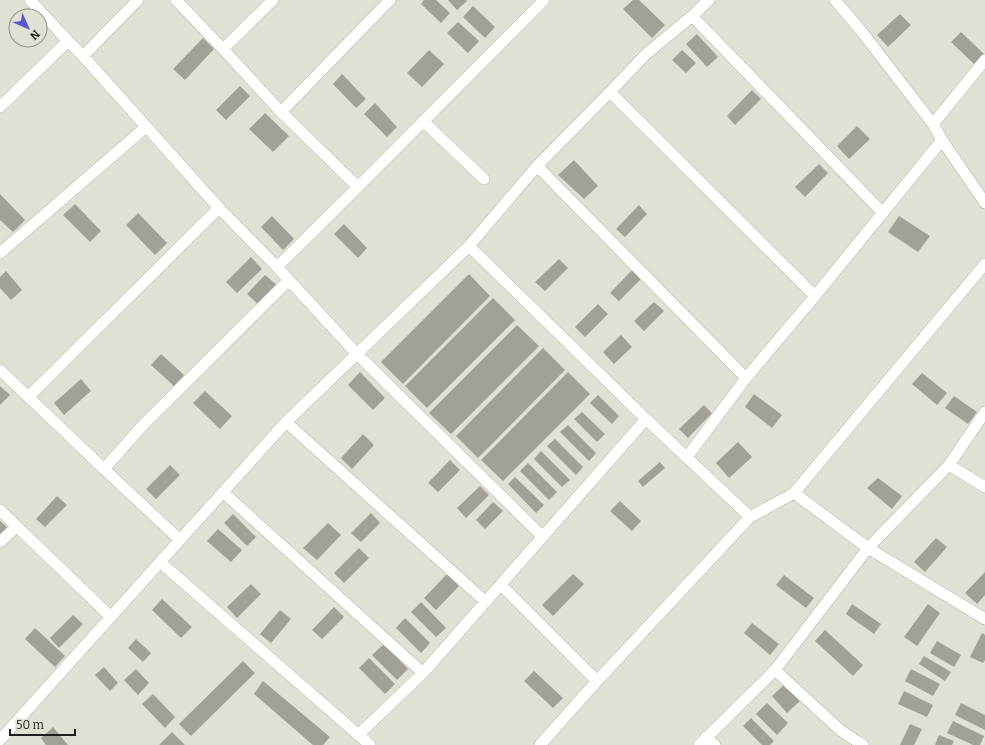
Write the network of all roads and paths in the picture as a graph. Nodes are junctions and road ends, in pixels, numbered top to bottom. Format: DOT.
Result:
graph roads {
  1 [pos="30,0"];
  2 [pos="138,0"];
  3 [pos="176,0"];
  4 [pos="272,0"];
  5 [pos="390,0"];
  6 [pos="544,0"];
  7 [pos="709,0"];
  8 [pos="839,2"];
  9 [pos="692,16"];
  10 [pos="68,41"];
  11 [pos="223,49"];
  12 [pos="83,56"];
  13 [pos="985,60"];
  14 [pos="610,92"];
  15 [pos="0,107"];
  16 [pos="281,112"];
  17 [pos="423,121"];
  18 [pos="933,124"];
  19 [pos="146,127"];
  20 [pos="942,140"];
  21 [pos="537,166"];
  22 [pos="484,179"];
  23 [pos="358,187"];
  24 [pos="983,196"];
  25 [pos="220,208"];
  26 [pos="883,212"];
  27 [pos="468,246"];
  28 [pos="0,253"];
  29 [pos="985,264"];
  30 [pos="277,267"];
  31 [pos="289,280"];
  32 [pos="815,296"];
  33 [pos="356,353"];
  34 [pos="0,370"];
  35 [pos="746,378"];
  36 [pos="28,397"];
  37 [pos="985,412"];
  38 [pos="646,419"];
  39 [pos="286,422"];
  40 [pos="687,457"];
  41 [pos="949,465"];
  42 [pos="104,469"];
  43 [pos="985,487"];
  44 [pos="223,492"];
  45 [pos="794,493"];
  46 [pos="0,510"];
  47 [pos="750,517"];
  48 [pos="16,527"];
  49 [pos="543,537"];
  50 [pos="180,540"];
  51 [pos="0,542"];
  52 [pos="868,548"];
  53 [pos="160,562"];
  54 [pos="501,585"];
  55 [pos="486,602"];
  56 [pos="111,617"];
  57 [pos="985,618"];
  58 [pos="775,670"];
  59 [pos="423,673"];
  60 [pos="597,681"];
  61 [pos="358,735"];
  62 [pos="0,740"];
  63 [pos="703,741"];
  64 [pos="370,745"];
  65 [pos="540,745"];
  66 [pos="715,745"];
  67 [pos="863,745"];
  1 -- 10 [label="street"];
  2 -- 12 [label="street"];
  3 -- 11 [label="street"];
  4 -- 11 [label="street"];
  5 -- 16 [label="street"];
  6 -- 17 [label="street"];
  7 -- 9 [label="street"];
  8 -- 18 [label="street"];
  9 -- 14 [label="street"];
  9 -- 26 [label="street"];
  10 -- 12 [label="street"];
  10 -- 15 [label="street"];
  11 -- 16 [label="street"];
  12 -- 19 [label="street"];
  13 -- 18 [label="street"];
  14 -- 21 [label="street"];
  14 -- 32 [label="street"];
  16 -- 23 [label="street"];
  17 -- 22 [label="street"];
  17 -- 23 [label="street"];
  18 -- 20 [label="street"];
  19 -- 25 [label="street"];
  19 -- 28 [label="street"];
  20 -- 24 [label="street"];
  20 -- 26 [label="street"];
  21 -- 27 [label="street"];
  21 -- 35 [label="street"];
  23 -- 30 [label="street"];
  25 -- 30 [label="street"];
  25 -- 36 [label="street"];
  26 -- 32 [label="street"];
  27 -- 33 [label="street"];
  27 -- 38 [label="street"];
  29 -- 45 [label="street"];
  30 -- 31 [label="street"];
  31 -- 33 [label="street"];
  31 -- 42 [label="street"];
  32 -- 35 [label="street"];
  33 -- 39 [label="street"];
  33 -- 49 [label="street"];
  34 -- 36 [label="street"];
  35 -- 40 [label="street"];
  36 -- 42 [label="street"];
  37 -- 41 [label="street"];
  38 -- 40 [label="street"];
  38 -- 49 [label="street"];
  39 -- 44 [label="street"];
  39 -- 55 [label="street"];
  40 -- 47 [label="street"];
  41 -- 43 [label="street"];
  41 -- 52 [label="street"];
  42 -- 50 [label="street"];
  44 -- 50 [label="street"];
  44 -- 59 [label="street"];
  45 -- 47 [label="street"];
  45 -- 52 [label="street"];
  46 -- 48 [label="street"];
  47 -- 60 [label="street"];
  48 -- 51 [label="street"];
  48 -- 56 [label="street"];
  49 -- 54 [label="street"];
  50 -- 53 [label="street"];
  52 -- 57 [label="street"];
  52 -- 58 [label="street"];
  53 -- 56 [label="street"];
  53 -- 61 [label="street"];
  54 -- 55 [label="street"];
  54 -- 60 [label="street"];
  55 -- 59 [label="street"];
  56 -- 62 [label="street"];
  58 -- 63 [label="street"];
  58 -- 67 [label="street"];
  59 -- 61 [label="street"];
  60 -- 65 [label="street"];
  61 -- 64 [label="street"];
  63 -- 66 [label="street"];
}
